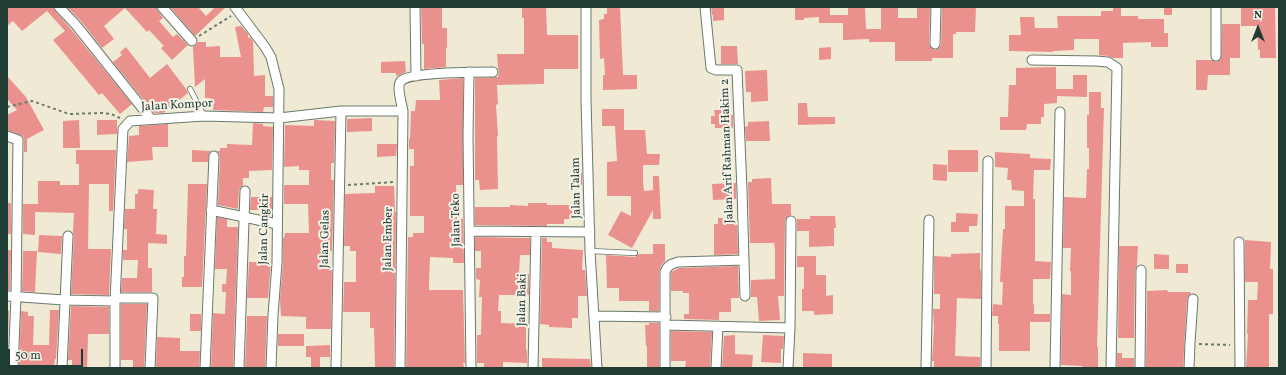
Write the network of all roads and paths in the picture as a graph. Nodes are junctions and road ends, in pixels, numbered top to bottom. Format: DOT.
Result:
graph roads {
  1 [pos="59,7"];
  2 [pos="162,7"];
  3 [pos="415,7"];
  4 [pos="586,7"];
  5 [pos="705,7"];
  6 [pos="936,7"];
  7 [pos="1216,7"];
  8 [pos="237,9"];
  9 [pos="192,41"];
  10 [pos="935,44"];
  11 [pos="1216,56"];
  12 [pos="1032,60"];
  13 [pos="469,72"];
  14 [pos="493,72"];
  15 [pos="416,76"];
  16 [pos="190,89"];
  17 [pos="7,108"];
  18 [pos="341,111"];
  19 [pos="403,111"];
  20 [pos="1060,112"];
  21 [pos="204,116"];
  22 [pos="278,118"];
  23 [pos="151,119"];
  24 [pos="126,125"];
  25 [pos="7,136"];
  26 [pos="214,156"];
  27 [pos="988,161"];
  28 [pos="401,182"];
  29 [pos="339,185"];
  30 [pos="246,191"];
  31 [pos="211,210"];
  32 [pos="244,217"];
  33 [pos="929,220"];
  34 [pos="791,221"];
  35 [pos="277,224"];
  36 [pos="470,231"];
  37 [pos="536,232"];
  38 [pos="590,232"];
  39 [pos="68,236"];
  40 [pos="1239,242"];
  41 [pos="590,251"];
  42 [pos="635,253"];
  43 [pos="744,260"];
  44 [pos="1141,270"];
  45 [pos="11,296"];
  46 [pos="745,296"];
  47 [pos="1193,299"];
  48 [pos="64,300"];
  49 [pos="115,300"];
  50 [pos="594,316"];
  51 [pos="666,321"];
  52 [pos="718,326"];
  53 [pos="790,328"];
  54 [pos="1190,343"];
  55 [pos="1240,345"];
  56 [pos="13,368"];
  57 [pos="62,368"];
  58 [pos="115,368"];
  59 [pos="150,368"];
  60 [pos="205,368"];
  61 [pos="239,368"];
  62 [pos="272,368"];
  63 [pos="336,368"];
  64 [pos="400,368"];
  65 [pos="471,368"];
  66 [pos="533,368"];
  67 [pos="597,368"];
  68 [pos="665,368"];
  69 [pos="716,368"];
  70 [pos="788,368"];
  71 [pos="926,368"];
  72 [pos="986,368"];
  73 [pos="1055,368"];
  74 [pos="1110,368"];
  75 [pos="1140,368"];
  76 [pos="1189,368"];
  77 [pos="1240,368"];
  1 -- 23 [label="street"];
  2 -- 9 [label="street"];
  3 -- 15 [label="street"];
  4 -- 38 [label="street, Jalan Talam"];
  5 -- 43 [label="street, Jalan Arif Rahman Hakim 2"];
  6 -- 10 [label="street"];
  7 -- 11 [label="street"];
  8 -- 9 [label="path"];
  8 -- 22 [label="street, Jalan Cangkir"];
  12 -- 74 [label="street"];
  13 -- 14 [label="street"];
  13 -- 15 [label="street"];
  13 -- 36 [label="street, Jalan Teko"];
  15 -- 19 [label="street, Jalan Ember"];
  16 -- 21 [label="lane"];
  17 -- 24 [label="path"];
  18 -- 19 [label="street, Jalan Kompor"];
  18 -- 22 [label="street, Jalan Kompor"];
  18 -- 29 [label="street, Jalan Gelas"];
  19 -- 28 [label="street, Jalan Ember"];
  20 -- 73 [label="street"];
  21 -- 22 [label="street, Jalan Kompor"];
  21 -- 23 [label="street, Jalan Kompor"];
  22 -- 35 [label="street, Jalan Cangkir"];
  23 -- 24 [label="street, Jalan Kompor"];
  24 -- 49 [label="street"];
  25 -- 45 [label="street"];
  26 -- 31 [label="street"];
  27 -- 72 [label="street"];
  28 -- 29 [label="path"];
  28 -- 64 [label="street, Jalan Ember"];
  29 -- 63 [label="street, Jalan Gelas"];
  30 -- 32 [label="street"];
  31 -- 32 [label="street"];
  31 -- 60 [label="street"];
  32 -- 35 [label="street"];
  32 -- 61 [label="street"];
  33 -- 71 [label="street"];
  34 -- 53 [label="street"];
  35 -- 62 [label="street, Jalan Cangkir"];
  36 -- 37 [label="street"];
  36 -- 65 [label="street, Jalan Teko"];
  37 -- 38 [label="street"];
  37 -- 66 [label="street, Jalan Baki"];
  38 -- 41 [label="street, Jalan Talam"];
  39 -- 48 [label="street"];
  40 -- 55 [label="street"];
  41 -- 42 [label="lane"];
  41 -- 50 [label="street, Jalan Talam"];
  43 -- 46 [label="street, Jalan Arif Rahman Hakim 2"];
  43 -- 51 [label="street"];
  44 -- 75 [label="street"];
  45 -- 48 [label="street"];
  45 -- 56 [label="street"];
  47 -- 54 [label="street"];
  48 -- 49 [label="street"];
  48 -- 57 [label="street"];
  49 -- 58 [label="street"];
  49 -- 59 [label="street"];
  50 -- 51 [label="street"];
  50 -- 67 [label="street, Jalan Talam"];
  51 -- 52 [label="street"];
  51 -- 68 [label="street"];
  52 -- 53 [label="street"];
  52 -- 69 [label="street"];
  53 -- 70 [label="street"];
  54 -- 55 [label="path"];
  54 -- 76 [label="street"];
  55 -- 77 [label="street"];
}
